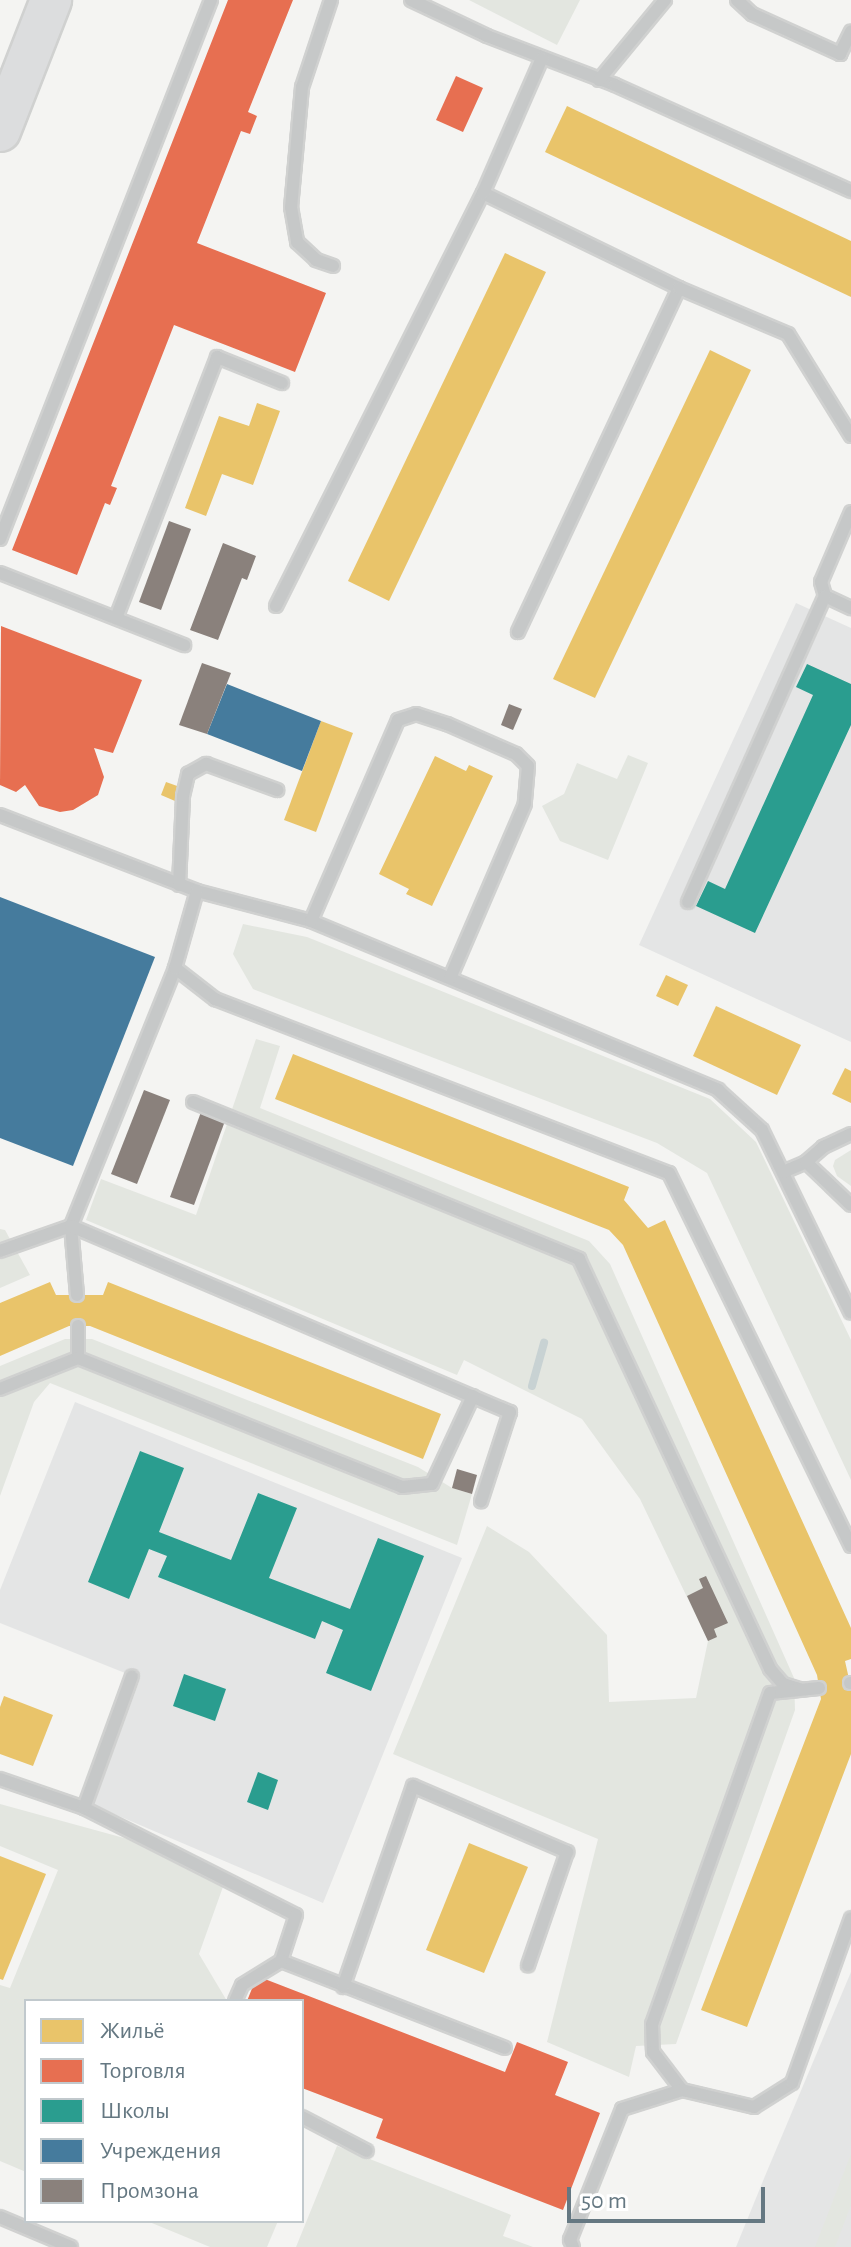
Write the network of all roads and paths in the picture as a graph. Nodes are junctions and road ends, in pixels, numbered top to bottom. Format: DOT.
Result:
graph roads {
  1 [pos="51,0"];
  2 [pos="211,0"];
  3 [pos="331,0"];
  4 [pos="411,0"];
  5 [pos="665,0"];
  6 [pos="737,0"];
  7 [pos="851,31"];
  8 [pos="846,56"];
  9 [pos="542,58"];
  10 [pos="599,80"];
  11 [pos="0,131"];
  12 [pos="851,191"];
  13 [pos="483,193"];
  14 [pos="333,266"];
  15 [pos="679,288"];
  16 [pos="282,383"];
  17 [pos="851,436"];
  18 [pos="851,512"];
  19 [pos="0,539"];
  20 [pos="0,573"];
  21 [pos="825,596"];
  22 [pos="276,606"];
  23 [pos="851,608"];
  24 [pos="116,618"];
  25 [pos="518,632"];
  26 [pos="184,645"];
  27 [pos="277,790"];
  28 [pos="0,815"];
  29 [pos="179,885"];
  30 [pos="197,891"];
  31 [pos="688,902"];
  32 [pos="311,921"];
  33 [pos="175,968"];
  34 [pos="450,978"];
  35 [pos="193,1102"];
  36 [pos="851,1134"];
  37 [pos="806,1162"];
  38 [pos="783,1172"];
  39 [pos="851,1205"];
  40 [pos="71,1226"];
  41 [pos="0,1251"];
  42 [pos="77,1295"];
  43 [pos="851,1313"];
  44 [pos="78,1326"];
  45 [pos="78,1358"];
  46 [pos="0,1389"];
  47 [pos="473,1396"];
  48 [pos="481,1501"];
  49 [pos="851,1546"];
  50 [pos="132,1676"];
  51 [pos="819,1688"];
  52 [pos="799,1689"];
  53 [pos="0,1779"];
  54 [pos="84,1808"];
  55 [pos="851,1918"];
  56 [pos="281,1961"];
  57 [pos="528,1965"];
  58 [pos="343,1987"];
  59 [pos="236,1999"];
  60 [pos="505,2048"];
  61 [pos="682,2090"];
  62 [pos="304,2118"];
  63 [pos="367,2151"];
  64 [pos="0,2217"];
  65 [pos="71,2247"];
  66 [pos="573,2247"];
  1 -- 11 [label="main road"];
  2 -- 19 [label="lane"];
  3 -- 14 [label="lane"];
  4 -- 9 [label="lane"];
  5 -- 10 [label="lane"];
  6 -- 8 [label="lane"];
  7 -- 8 [label="lane"];
  9 -- 10 [label="lane"];
  9 -- 13 [label="lane"];
  10 -- 12 [label="lane"];
  13 -- 15 [label="lane"];
  13 -- 22 [label="lane"];
  15 -- 17 [label="lane"];
  15 -- 25 [label="lane"];
  16 -- 24 [label="lane"];
  18 -- 21 [label="lane"];
  20 -- 24 [label="lane"];
  21 -- 23 [label="lane"];
  21 -- 31 [label="lane"];
  24 -- 26 [label="lane"];
  27 -- 29 [label="lane"];
  28 -- 29 [label="lane"];
  29 -- 30 [label="lane"];
  30 -- 32 [label="lane"];
  30 -- 33 [label="lane"];
  32 -- 34 [label="lane"];
  32 -- 34 [label="lane"];
  33 -- 40 [label="lane"];
  33 -- 49 [label="lane"];
  34 -- 38 [label="lane"];
  35 -- 52 [label="lane"];
  36 -- 37 [label="lane"];
  37 -- 38 [label="lane"];
  37 -- 39 [label="lane"];
  38 -- 43 [label="lane"];
  40 -- 41 [label="lane"];
  40 -- 42 [label="lane"];
  40 -- 47 [label="lane"];
  44 -- 45 [label="lane"];
  45 -- 46 [label="lane"];
  45 -- 47 [label="lane"];
  47 -- 48 [label="lane"];
  50 -- 54 [label="lane"];
  51 -- 52 [label="lane"];
  52 -- 61 [label="lane"];
  53 -- 54 [label="lane"];
  54 -- 56 [label="lane"];
  55 -- 61 [label="lane"];
  56 -- 58 [label="lane"];
  56 -- 59 [label="lane"];
  57 -- 58 [label="lane"];
  58 -- 60 [label="lane"];
  61 -- 66 [label="lane"];
  62 -- 63 [label="lane"];
  64 -- 65 [label="lane"];
}
